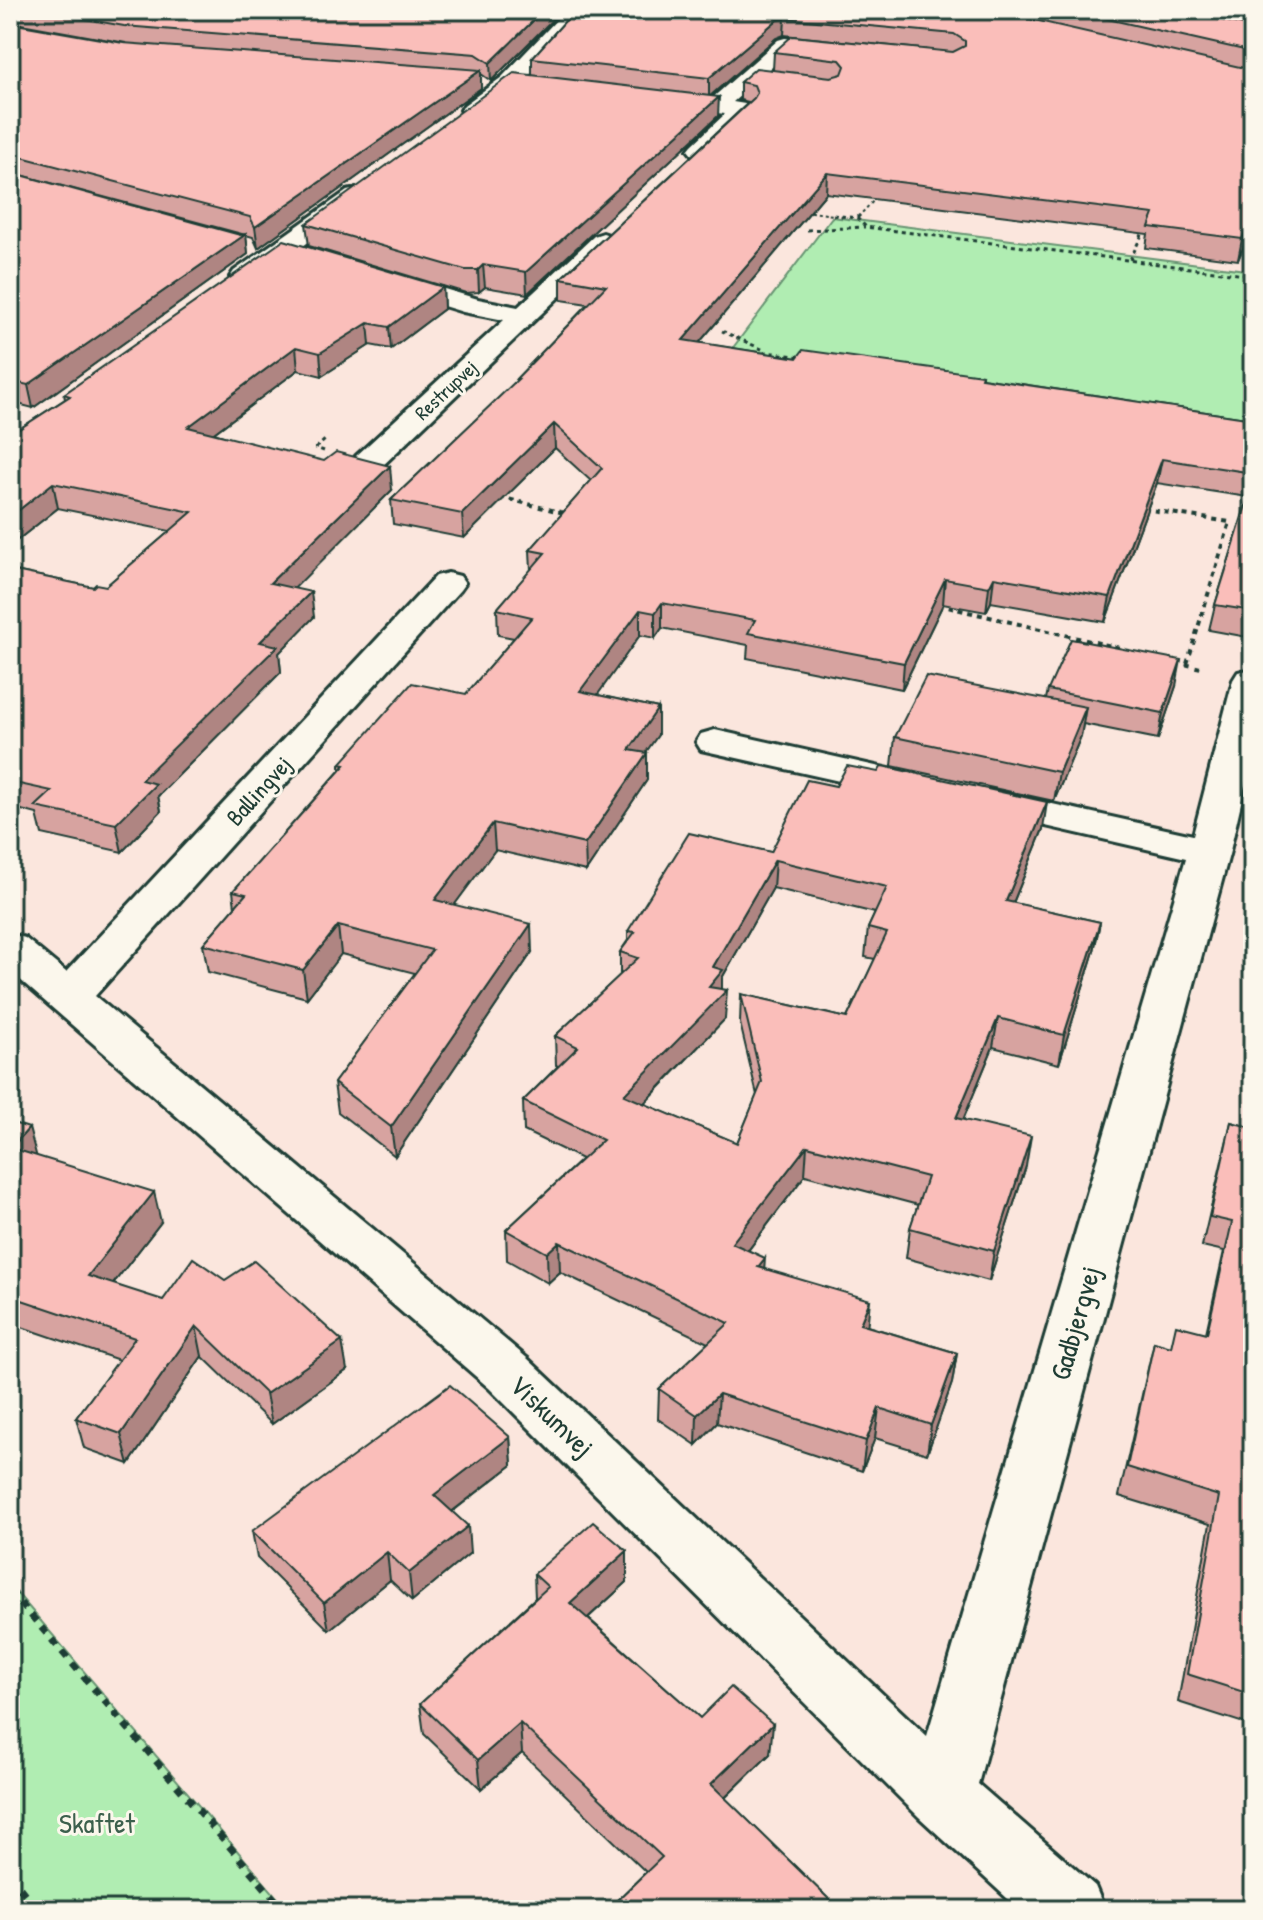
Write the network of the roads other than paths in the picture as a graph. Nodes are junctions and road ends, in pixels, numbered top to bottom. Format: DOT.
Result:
graph roads {
  1 [pos="577,10"];
  2 [pos="848,50"];
  3 [pos="749,76"];
  4 [pos="776,79"];
  5 [pos="510,82"];
  6 [pos="542,86"];
  7 [pos="636,97"];
  8 [pos="715,107"];
  9 [pos="447,129"];
  10 [pos="689,161"];
  11 [pos="371,184"];
  12 [pos="619,227"];
  13 [pos="282,249"];
  14 [pos="312,258"];
  15 [pos="356,271"];
  16 [pos="218,295"];
  17 [pos="524,316"];
  18 [pos="367,463"];
  19 [pos="448,583"];
  20 [pos="1251,680"];
  21 [pos="715,742"];
  22 [pos="1209,851"];
  23 [pos="10,948"];
  24 [pos="68,998"];
  25 [pos="942,1795"];
  26 [pos="1071,1910"];
  1 -- 5 [label="street"];
  2 -- 3 [label="street"];
  3 -- 4 [label="street"];
  3 -- 8 [label="street"];
  5 -- 6 [label="street"];
  5 -- 9 [label="street"];
  7 -- 8 [label="street"];
  8 -- 10 [label="street"];
  11 -- 13 [label="street"];
  12 -- 17 [label="street, Restrupvej"];
  13 -- 14 [label="street"];
  13 -- 16 [label="street"];
  15 -- 17 [label="street"];
  17 -- 18 [label="street, Restrupvej"];
  19 -- 24 [label="street, Ballingvej"];
  20 -- 22 [label="street, Gadbjergvej"];
  21 -- 22 [label="street"];
  22 -- 25 [label="street, Gadbjergvej"];
  23 -- 24 [label="street, Viskumvej"];
  24 -- 25 [label="street, Viskumvej"];
  25 -- 26 [label="street, Viskumvej"];
}
